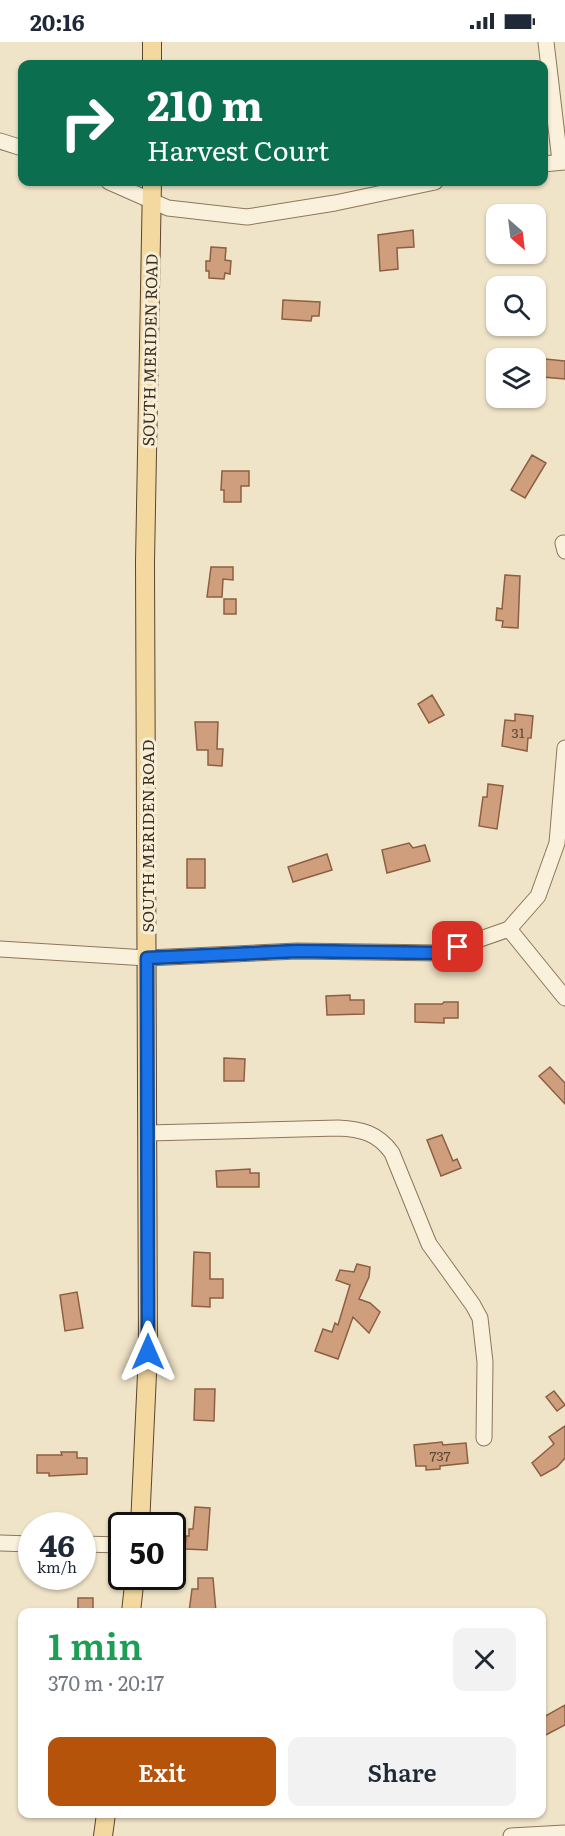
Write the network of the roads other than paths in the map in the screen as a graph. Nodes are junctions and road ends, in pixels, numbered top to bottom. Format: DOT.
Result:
graph roads {
  1 [pos="152,42"];
  2 [pos="546,42"];
  3 [pos="152,60"];
  4 [pos="0,141"];
  5 [pos="18,147"];
  6 [pos="562,161"];
  7 [pos="128,186"];
  8 [pos="416,186"];
  9 [pos="152,191"];
  10 [pos="565,748"];
  11 [pos="509,929"];
  12 [pos="0,949"];
  13 [pos="147,958"];
  14 [pos="565,998"];
  15 [pos="148,1133"];
  16 [pos="484,1438"];
  17 [pos="141,1512"];
  18 [pos="0,1544"];
  19 [pos="18,1544"];
  20 [pos="133,1590"];
  21 [pos="131,1608"];
  22 [pos="105,1818"];
  23 [pos="565,1833"];
  24 [pos="103,1836"];
  25 [pos="511,1836"];
  1 -- 3 [label="main road"];
  2 -- 6 [label="street"];
  4 -- 5 [label="street"];
  7 -- 9 [label="street"];
  8 -- 9 [label="street"];
  9 -- 13 [label="main road, SOUTH MERIDEN ROAD"];
  10 -- 11 [label="street"];
  11 -- 13 [label="street"];
  11 -- 14 [label="street"];
  12 -- 13 [label="street"];
  13 -- 15 [label="main road, SOUTH MERIDEN ROAD"];
  15 -- 16 [label="street"];
  15 -- 17 [label="main road, SOUTH MERIDEN ROAD"];
  18 -- 19 [label="street"];
  20 -- 21 [label="main road"];
  22 -- 24 [label="main road"];
  23 -- 25 [label="street"];
}
